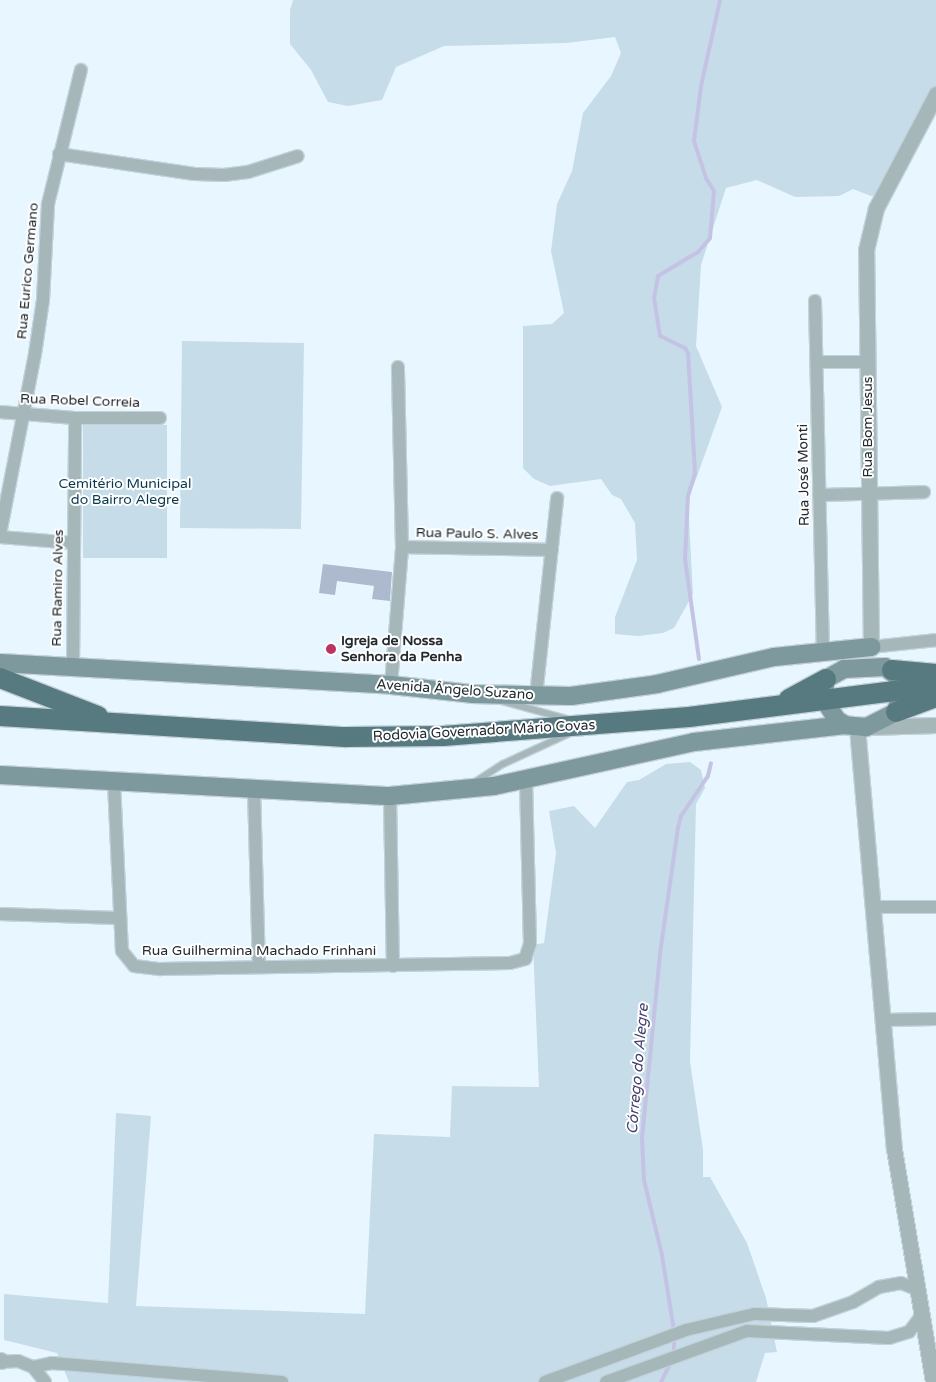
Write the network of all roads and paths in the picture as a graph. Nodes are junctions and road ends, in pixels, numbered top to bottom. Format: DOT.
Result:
graph roads {
  1 [pos="81,70"];
  2 [pos="936,94"];
  3 [pos="59,154"];
  4 [pos="298,156"];
  5 [pos="815,301"];
  6 [pos="818,362"];
  7 [pos="868,362"];
  8 [pos="398,367"];
  9 [pos="0,412"];
  10 [pos="22,415"];
  11 [pos="75,418"];
  12 [pos="160,418"];
  13 [pos="924,492"];
  14 [pos="868,494"];
  15 [pos="819,495"];
  16 [pos="557,498"];
  17 [pos="0,535"];
  18 [pos="74,543"];
  19 [pos="402,548"];
  20 [pos="552,550"];
  21 [pos="936,640"];
  22 [pos="871,647"];
  23 [pos="823,649"];
  24 [pos="0,664"];
  25 [pos="73,668"];
  26 [pos="856,668"];
  27 [pos="888,668"];
  28 [pos="936,674"];
  29 [pos="0,678"];
  30 [pos="391,685"];
  31 [pos="936,686"];
  32 [pos="902,689"];
  33 [pos="472,694"];
  34 [pos="536,696"];
  35 [pos="936,697"];
  36 [pos="841,711"];
  37 [pos="896,712"];
  38 [pos="0,716"];
  39 [pos="119,723"];
  40 [pos="592,725"];
  41 [pos="936,725"];
  42 [pos="0,775"];
  43 [pos="526,778"];
  44 [pos="114,783"];
  45 [pos="254,790"];
  46 [pos="461,791"];
  47 [pos="390,796"];
  48 [pos="874,907"];
  49 [pos="936,907"];
  50 [pos="0,914"];
  51 [pos="119,918"];
  52 [pos="394,966"];
  53 [pos="259,967"];
  54 [pos="936,1019"];
  55 [pos="883,1020"];
  56 [pos="916,1289"];
  57 [pos="921,1316"];
  58 [pos="1,1361"];
  59 [pos="33,1367"];
  60 [pos="45,1382"];
  61 [pos="282,1382"];
  62 [pos="545,1382"];
  63 [pos="606,1382"];
  64 [pos="933,1382"];
  1 -- 3 [label="street, Rua Eurico Germano"];
  2 -- 7 [label="street, Rua Bom Jesus"];
  3 -- 4 [label="street"];
  3 -- 10 [label="street, Rua Eurico Germano"];
  5 -- 6 [label="street, Rua José Monti"];
  6 -- 7 [label="street"];
  6 -- 15 [label="street, Rua José Monti"];
  7 -- 14 [label="street, Rua Bom Jesus"];
  8 -- 19 [label="street"];
  9 -- 10 [label="street, Rua Robel Correia"];
  10 -- 11 [label="street, Rua Robel Correia"];
  10 -- 17 [label="street, Rua Eurico Germano"];
  11 -- 12 [label="street, Rua Robel Correia"];
  11 -- 18 [label="street, Rua Ramiro Alves"];
  13 -- 14 [label="street"];
  14 -- 15 [label="street"];
  14 -- 22 [label="street, Rua Bom Jesus"];
  15 -- 23 [label="street, Rua José Monti"];
  16 -- 20 [label="street"];
  17 -- 18 [label="street"];
  18 -- 25 [label="street, Rua Ramiro Alves"];
  19 -- 20 [label="street, Rua Paulo S. Alves"];
  19 -- 30 [label="street"];
  20 -- 34 [label="street"];
  21 -- 22 [label="street, Avenida Ângelo Suzano"];
  22 -- 23 [label="main road, Avenida Ângelo Suzano"];
  22 -- 26 [label="main road"];
  22 -- 27 [label="main road"];
  23 -- 34 [label="main road, Avenida Ângelo Suzano"];
  24 -- 25 [label="main road, Avenida Ângelo Suzano"];
  25 -- 30 [label="main road, Avenida Ângelo Suzano"];
  26 -- 27 [label="main road"];
  26 -- 36 [label="main road"];
  27 -- 28 [label="highway"];
  27 -- 32 [label="main road"];
  29 -- 39 [label="highway"];
  30 -- 33 [label="main road, Avenida Ângelo Suzano"];
  31 -- 32 [label="highway, Rodovia Governador Mário Covas"];
  32 -- 36 [label="highway, Rodovia Governador Mário Covas"];
  32 -- 37 [label="main road"];
  33 -- 34 [label="main road, Avenida Ângelo Suzano"];
  33 -- 40 [label="lane"];
  35 -- 37 [label="highway"];
  36 -- 37 [label="main road"];
  36 -- 40 [label="highway, Rodovia Governador Mário Covas"];
  36 -- 41 [label="street"];
  36 -- 43 [label="main road"];
  36 -- 48 [label="street"];
  38 -- 39 [label="highway, Rodovia Governador Mário Covas"];
  39 -- 40 [label="highway, Rodovia Governador Mário Covas"];
  40 -- 46 [label="lane"];
  42 -- 44 [label="main road"];
  43 -- 46 [label="main road"];
  43 -- 52 [label="street, Rua Guilhermina Machado Frinhani"];
  44 -- 45 [label="main road"];
  44 -- 51 [label="street, Rua Guilhermina Machado Frinhani"];
  45 -- 47 [label="main road"];
  45 -- 53 [label="street"];
  46 -- 47 [label="main road"];
  47 -- 52 [label="street"];
  48 -- 49 [label="street"];
  48 -- 55 [label="street"];
  50 -- 51 [label="street"];
  51 -- 53 [label="street, Rua Guilhermina Machado Frinhani"];
  52 -- 53 [label="street, Rua Guilhermina Machado Frinhani"];
  54 -- 55 [label="street"];
  55 -- 56 [label="street"];
  56 -- 57 [label="street"];
  56 -- 62 [label="street"];
  57 -- 63 [label="street"];
  57 -- 64 [label="street"];
  58 -- 59 [label="street"];
  59 -- 60 [label="street"];
  59 -- 61 [label="street"];
}
